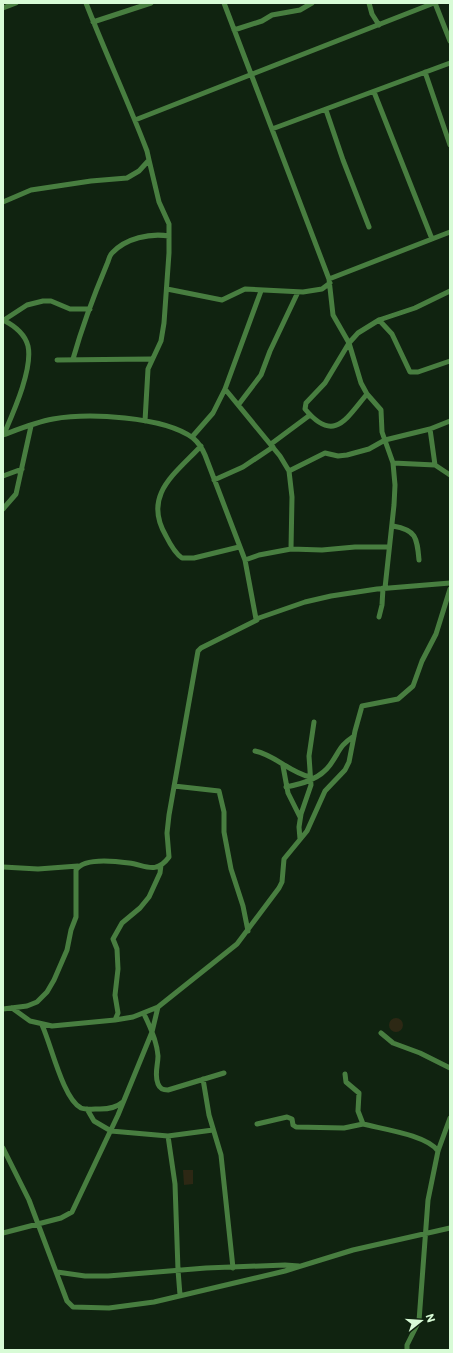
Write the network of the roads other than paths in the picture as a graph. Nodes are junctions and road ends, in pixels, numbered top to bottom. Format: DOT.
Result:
graph roads {
  1 [pos="16,3"];
  2 [pos="86,3"];
  3 [pos="151,3"];
  4 [pos="224,3"];
  5 [pos="312,3"];
  6 [pos="369,3"];
  7 [pos="434,3"];
  8 [pos="3,8"];
  9 [pos="93,22"];
  10 [pos="379,25"];
  11 [pos="234,30"];
  12 [pos="450,41"];
  13 [pos="450,63"];
  14 [pos="425,72"];
  15 [pos="251,75"];
  16 [pos="374,92"];
  17 [pos="326,110"];
  18 [pos="135,120"];
  19 [pos="272,129"];
  20 [pos="450,145"];
  21 [pos="149,160"];
  22 [pos="3,202"];
  23 [pos="369,227"];
  24 [pos="450,232"];
  25 [pos="169,236"];
  26 [pos="432,239"];
  27 [pos="330,281"];
  28 [pos="167,289"];
  29 [pos="261,291"];
  30 [pos="298,292"];
  31 [pos="450,292"];
  32 [pos="90,309"];
  33 [pos="3,320"];
  34 [pos="379,320"];
  35 [pos="349,344"];
  36 [pos="73,359"];
  37 [pos="151,359"];
  38 [pos="58,360"];
  39 [pos="450,361"];
  40 [pos="225,389"];
  41 [pos="367,394"];
  42 [pos="239,404"];
  43 [pos="310,415"];
  44 [pos="145,421"];
  45 [pos="450,421"];
  46 [pos="31,426"];
  47 [pos="430,429"];
  48 [pos="3,435"];
  49 [pos="192,437"];
  50 [pos="385,440"];
  51 [pos="201,446"];
  52 [pos="272,446"];
  53 [pos="393,463"];
  54 [pos="435,465"];
  55 [pos="22,469"];
  56 [pos="289,471"];
  57 [pos="450,475"];
  58 [pos="3,476"];
  59 [pos="214,480"];
  60 [pos="3,509"];
  61 [pos="393,526"];
  62 [pos="239,547"];
  63 [pos="388,547"];
  64 [pos="291,549"];
  65 [pos="245,560"];
  66 [pos="419,560"];
  67 [pos="450,583"];
  68 [pos="384,588"];
  69 [pos="450,589"];
  70 [pos="379,617"];
  71 [pos="257,620"];
  72 [pos="314,722"];
  73 [pos="354,736"];
  74 [pos="255,751"];
  75 [pos="283,766"];
  76 [pos="310,778"];
  77 [pos="174,786"];
  78 [pos="286,787"];
  79 [pos="300,817"];
  80 [pos="300,839"];
  81 [pos="161,865"];
  82 [pos="78,866"];
  83 [pos="3,867"];
  84 [pos="248,931"];
  85 [pos="158,1007"];
  86 [pos="12,1008"];
  87 [pos="3,1009"];
  88 [pos="144,1014"];
  89 [pos="115,1020"];
  90 [pos="42,1025"];
  91 [pos="152,1032"];
  92 [pos="381,1034"];
  93 [pos="450,1068"];
  94 [pos="224,1073"];
  95 [pos="345,1074"];
  96 [pos="203,1079"];
  97 [pos="123,1102"];
  98 [pos="87,1109"];
  99 [pos="450,1118"];
  100 [pos="257,1124"];
  101 [pos="363,1124"];
  102 [pos="213,1130"];
  103 [pos="110,1131"];
  104 [pos="168,1136"];
  105 [pos="3,1148"];
  106 [pos="438,1150"];
  107 [pos="38,1224"];
  108 [pos="450,1228"];
  109 [pos="3,1232"];
  110 [pos="424,1234"];
  111 [pos="302,1266"];
  112 [pos="233,1268"];
  113 [pos="178,1270"];
  114 [pos="57,1272"];
  115 [pos="180,1295"];
  116 [pos="407,1350"];
  1 -- 8 [label="street"];
  2 -- 9 [label="street"];
  3 -- 9 [label="street"];
  4 -- 11 [label="street"];
  5 -- 11 [label="street"];
  6 -- 10 [label="street"];
  7 -- 10 [label="street"];
  7 -- 12 [label="street"];
  9 -- 18 [label="street"];
  10 -- 15 [label="street"];
  11 -- 15 [label="street"];
  13 -- 14 [label="street"];
  14 -- 16 [label="street"];
  14 -- 20 [label="street"];
  15 -- 18 [label="street"];
  15 -- 19 [label="street"];
  16 -- 17 [label="street"];
  16 -- 26 [label="street"];
  17 -- 19 [label="street"];
  17 -- 23 [label="street"];
  18 -- 21 [label="street"];
  19 -- 27 [label="street"];
  21 -- 22 [label="street"];
  21 -- 25 [label="street"];
  24 -- 26 [label="street"];
  25 -- 28 [label="street"];
  25 -- 32 [label="street"];
  26 -- 27 [label="street"];
  27 -- 30 [label="street"];
  27 -- 35 [label="street"];
  28 -- 29 [label="street"];
  28 -- 37 [label="street"];
  29 -- 30 [label="street"];
  29 -- 40 [label="street"];
  30 -- 42 [label="street"];
  31 -- 34 [label="street"];
  32 -- 33 [label="street"];
  32 -- 36 [label="street"];
  33 -- 48 [label="street"];
  34 -- 35 [label="street"];
  34 -- 39 [label="street"];
  35 -- 41 [label="street"];
  35 -- 43 [label="street"];
  36 -- 37 [label="street"];
  36 -- 38 [label="street"];
  37 -- 44 [label="street"];
  40 -- 42 [label="street"];
  40 -- 49 [label="street"];
  41 -- 43 [label="street"];
  41 -- 50 [label="street"];
  42 -- 52 [label="street"];
  43 -- 52 [label="street"];
  44 -- 46 [label="street"];
  44 -- 49 [label="street"];
  45 -- 47 [label="street"];
  46 -- 48 [label="street"];
  46 -- 55 [label="street"];
  47 -- 50 [label="street"];
  47 -- 54 [label="street"];
  49 -- 51 [label="street"];
  50 -- 53 [label="street"];
  50 -- 56 [label="street"];
  51 -- 59 [label="street"];
  51 -- 62 [label="street"];
  52 -- 56 [label="street"];
  52 -- 59 [label="street"];
  53 -- 54 [label="street"];
  53 -- 61 [label="street"];
  54 -- 57 [label="street"];
  55 -- 58 [label="street"];
  55 -- 60 [label="street"];
  56 -- 64 [label="street"];
  59 -- 62 [label="street"];
  61 -- 63 [label="street"];
  61 -- 66 [label="street"];
  62 -- 65 [label="street"];
  63 -- 64 [label="street"];
  63 -- 68 [label="street"];
  64 -- 65 [label="street"];
  65 -- 71 [label="street"];
  67 -- 68 [label="street"];
  68 -- 70 [label="street"];
  68 -- 71 [label="street"];
  69 -- 73 [label="street"];
  71 -- 77 [label="street"];
  72 -- 76 [label="street"];
  73 -- 76 [label="street"];
  73 -- 80 [label="street"];
  74 -- 75 [label="street"];
  75 -- 76 [label="street"];
  75 -- 78 [label="street"];
  76 -- 78 [label="street"];
  76 -- 79 [label="street"];
  77 -- 81 [label="street"];
  77 -- 84 [label="street"];
  78 -- 79 [label="street"];
  79 -- 80 [label="street"];
  80 -- 84 [label="street"];
  81 -- 82 [label="street"];
  81 -- 89 [label="street"];
  82 -- 83 [label="street"];
  82 -- 86 [label="street"];
  84 -- 85 [label="street"];
  85 -- 88 [label="street"];
  85 -- 91 [label="street"];
  86 -- 87 [label="street"];
  86 -- 90 [label="street"];
  88 -- 89 [label="street"];
  88 -- 91 [label="street"];
  89 -- 90 [label="street"];
  90 -- 98 [label="street"];
  91 -- 96 [label="street"];
  91 -- 97 [label="street"];
  92 -- 93 [label="street"];
  94 -- 96 [label="street"];
  95 -- 101 [label="street"];
  96 -- 102 [label="street"];
  97 -- 98 [label="street"];
  97 -- 103 [label="street"];
  98 -- 103 [label="street"];
  99 -- 106 [label="street"];
  100 -- 101 [label="street"];
  101 -- 106 [label="street"];
  102 -- 104 [label="street"];
  102 -- 112 [label="street"];
  103 -- 104 [label="street"];
  103 -- 107 [label="street"];
  104 -- 113 [label="street"];
  105 -- 107 [label="street"];
  106 -- 110 [label="street"];
  107 -- 109 [label="street"];
  107 -- 114 [label="street"];
  108 -- 110 [label="street"];
  110 -- 111 [label="street"];
  110 -- 116 [label="street"];
  111 -- 112 [label="street"];
  111 -- 115 [label="street"];
  112 -- 113 [label="street"];
  113 -- 114 [label="street"];
  113 -- 115 [label="street"];
  114 -- 115 [label="street"];
}
